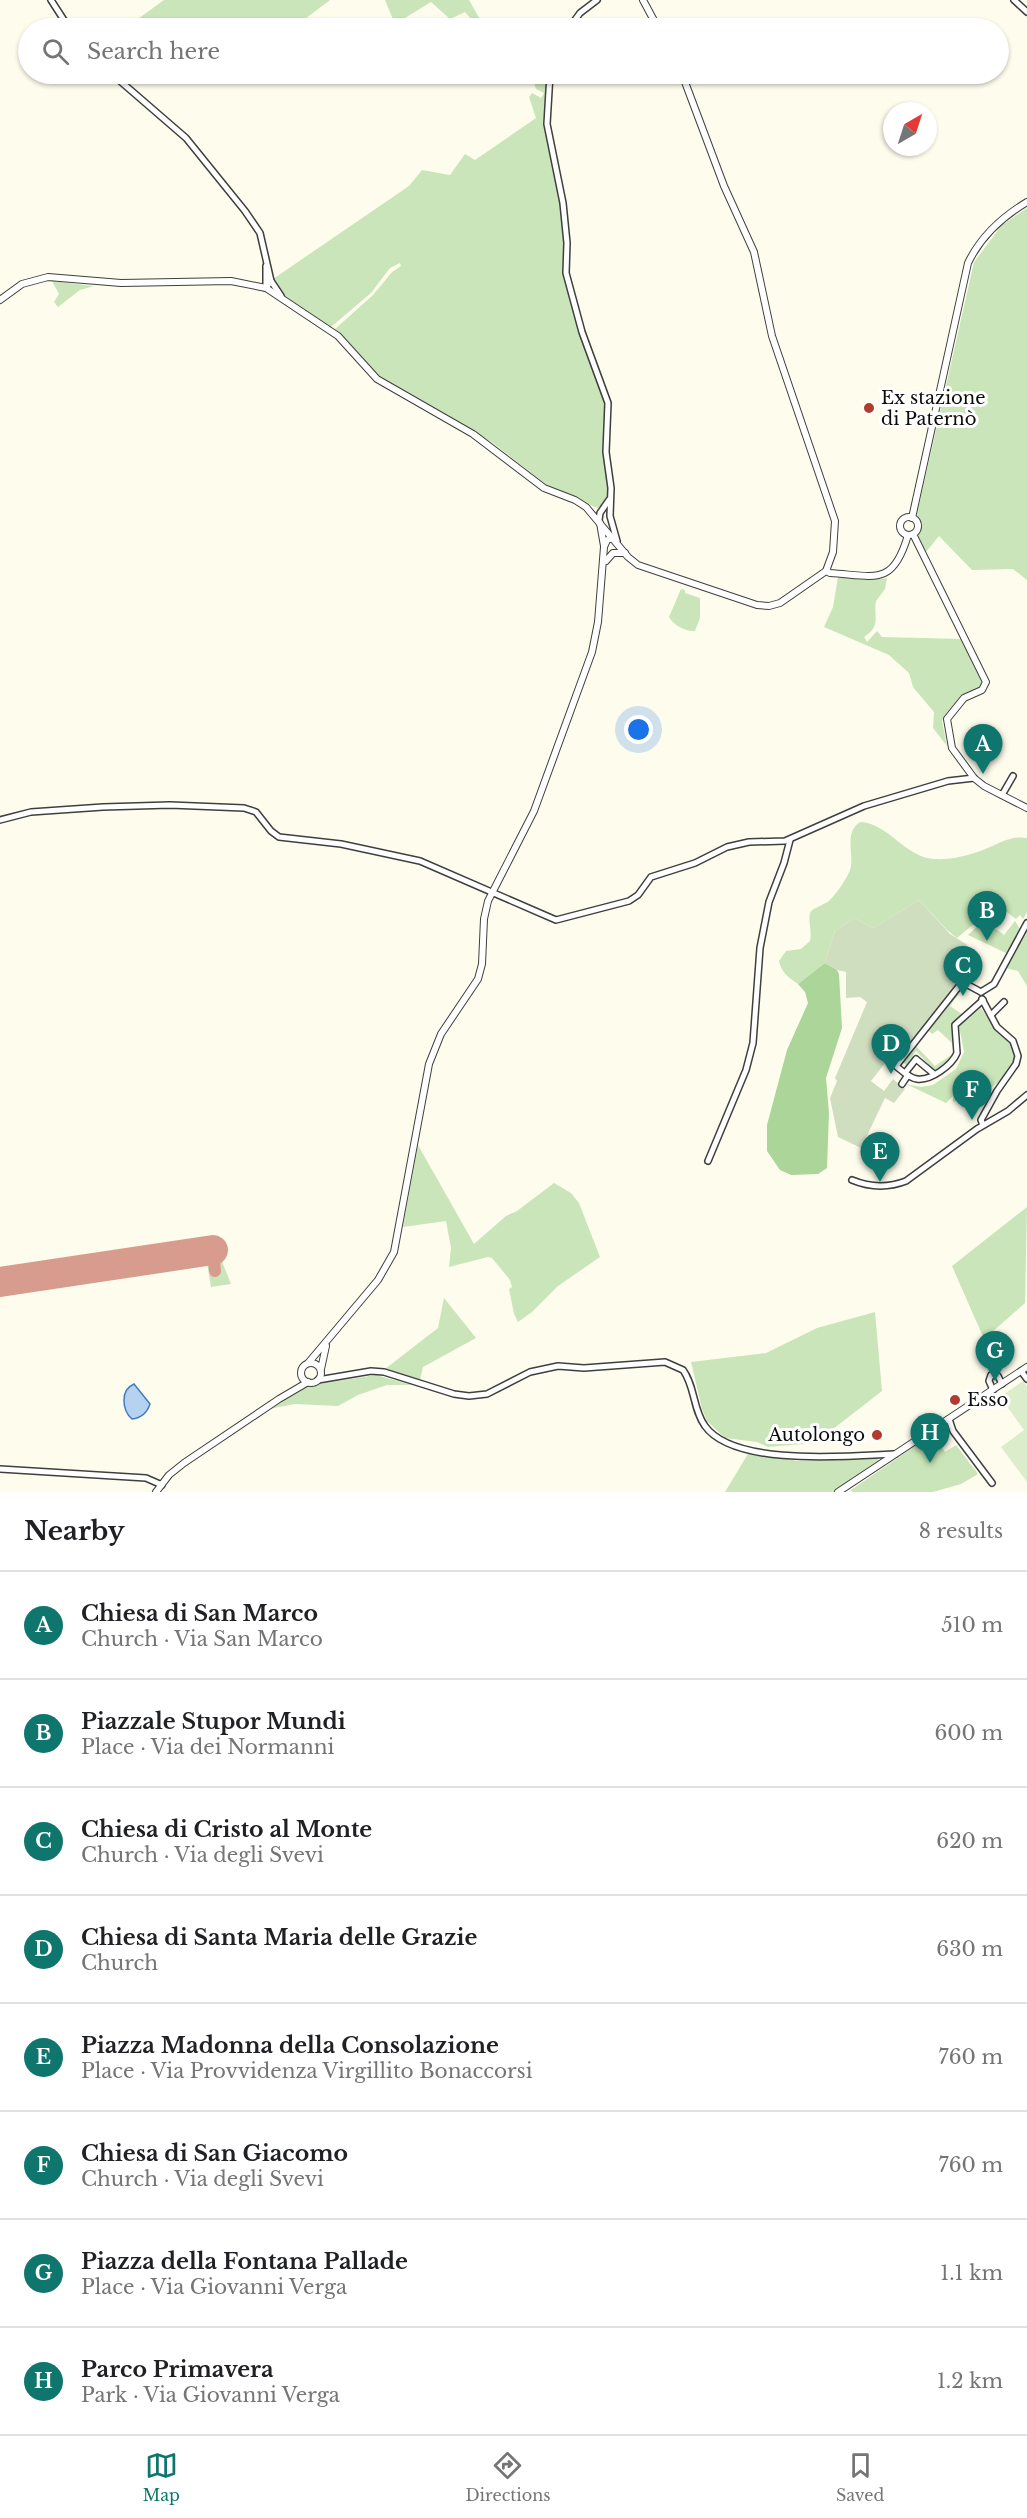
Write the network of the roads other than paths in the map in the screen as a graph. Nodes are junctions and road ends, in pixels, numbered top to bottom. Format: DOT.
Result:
graph roads {
  1 [pos="51,0"];
  2 [pos="597,0"];
  3 [pos="643,0"];
  4 [pos="1014,0"];
  5 [pos="1027,12"];
  6 [pos="63,18"];
  7 [pos="576,18"];
  8 [pos="653,18"];
  9 [pos="123,84"];
  10 [pos="549,84"];
  11 [pos="686,84"];
  12 [pos="1027,202"];
  13 [pos="266,262"];
  14 [pos="265,276"];
  15 [pos="271,281"];
  16 [pos="253,285"];
  17 [pos="266,288"];
  18 [pos="281,296"];
  19 [pos="0,300"];
  20 [pos="607,507"];
  21 [pos="589,509"];
  22 [pos="912,518"];
  23 [pos="600,521"];
  24 [pos="910,535"];
  25 [pos="614,539"];
  26 [pos="604,548"];
  27 [pos="623,551"];
  28 [pos="608,556"];
  29 [pos="604,564"];
  30 [pos="825,571"];
  31 [pos="1013,776"];
  32 [pos="974,778"];
  33 [pos="1002,795"];
  34 [pos="1027,807"];
  35 [pos="0,819"];
  36 [pos="790,840"];
  37 [pos="492,891"];
  38 [pos="1027,923"];
  39 [pos="981,992"];
  40 [pos="983,1000"];
  41 [pos="1004,1002"];
  42 [pos="991,1016"];
  43 [pos="907,1074"];
  44 [pos="934,1074"];
  45 [pos="902,1084"];
  46 [pos="1027,1095"];
  47 [pos="983,1125"];
  48 [pos="708,1161"];
  49 [pos="852,1180"];
  50 [pos="328,1340"];
  51 [pos="309,1362"];
  52 [pos="321,1370"];
  53 [pos="1025,1373"];
  54 [pos="301,1374"];
  55 [pos="332,1378"];
  56 [pos="318,1380"];
  57 [pos="308,1382"];
  58 [pos="1002,1384"];
  59 [pos="993,1390"];
  60 [pos="279,1399"];
  61 [pos="949,1419"];
  62 [pos="942,1424"];
  63 [pos="953,1431"];
  64 [pos="897,1454"];
  65 [pos="0,1468"];
  66 [pos="992,1483"];
  67 [pos="162,1485"];
  68 [pos="847,1490"];
  69 [pos="156,1492"];
  70 [pos="838,1492"];
  1 -- 6 [label="street"];
  2 -- 7 [label="street"];
  3 -- 8 [label="street"];
  4 -- 5 [label="street"];
  9 -- 13 [label="street"];
  10 -- 20 [label="street"];
  11 -- 30 [label="street"];
  12 -- 22 [label="street"];
  13 -- 14 [label="street"];
  13 -- 15 [label="street"];
  14 -- 16 [label="street"];
  14 -- 17 [label="street"];
  15 -- 17 [label="street"];
  15 -- 18 [label="street"];
  16 -- 17 [label="street"];
  16 -- 19 [label="street"];
  17 -- 18 [label="street"];
  18 -- 21 [label="street"];
  20 -- 21 [label="street"];
  20 -- 23 [label="street"];
  20 -- 27 [label="street"];
  21 -- 23 [label="street"];
  22 -- 24 [label="street"];
  22 -- 24 [label="street"];
  23 -- 25 [label="street"];
  23 -- 26 [label="street"];
  24 -- 30 [label="street"];
  24 -- 32 [label="street"];
  25 -- 26 [label="street"];
  25 -- 27 [label="street"];
  25 -- 28 [label="street"];
  26 -- 29 [label="street"];
  27 -- 28 [label="street"];
  27 -- 30 [label="street"];
  28 -- 29 [label="street"];
  29 -- 37 [label="street"];
  31 -- 33 [label="street"];
  32 -- 33 [label="street"];
  32 -- 36 [label="street"];
  33 -- 34 [label="street"];
  35 -- 37 [label="street"];
  36 -- 37 [label="street"];
  36 -- 48 [label="street"];
  37 -- 50 [label="street"];
  38 -- 39 [label="street"];
  39 -- 40 [label="street"];
  39 -- 43 [label="street"];
  40 -- 42 [label="street"];
  40 -- 44 [label="street"];
  41 -- 42 [label="street"];
  42 -- 47 [label="street"];
  43 -- 44 [label="street"];
  43 -- 44 [label="street"];
  43 -- 45 [label="street"];
  46 -- 47 [label="street"];
  47 -- 49 [label="street"];
  50 -- 51 [label="street"];
  50 -- 52 [label="street"];
  51 -- 52 [label="street"];
  51 -- 54 [label="street"];
  52 -- 55 [label="street"];
  52 -- 56 [label="street"];
  53 -- 58 [label="street"];
  54 -- 57 [label="street"];
  54 -- 60 [label="street"];
  55 -- 56 [label="street"];
  55 -- 64 [label="street"];
  56 -- 57 [label="street"];
  57 -- 60 [label="street"];
  58 -- 59 [label="street"];
  58 -- 59 [label="street"];
  59 -- 61 [label="street"];
  60 -- 67 [label="street"];
  61 -- 62 [label="street"];
  61 -- 63 [label="street"];
  62 -- 63 [label="street"];
  62 -- 64 [label="street"];
  63 -- 66 [label="street"];
  64 -- 68 [label="street"];
  65 -- 67 [label="street"];
  67 -- 69 [label="street"];
  68 -- 70 [label="street"];
}
